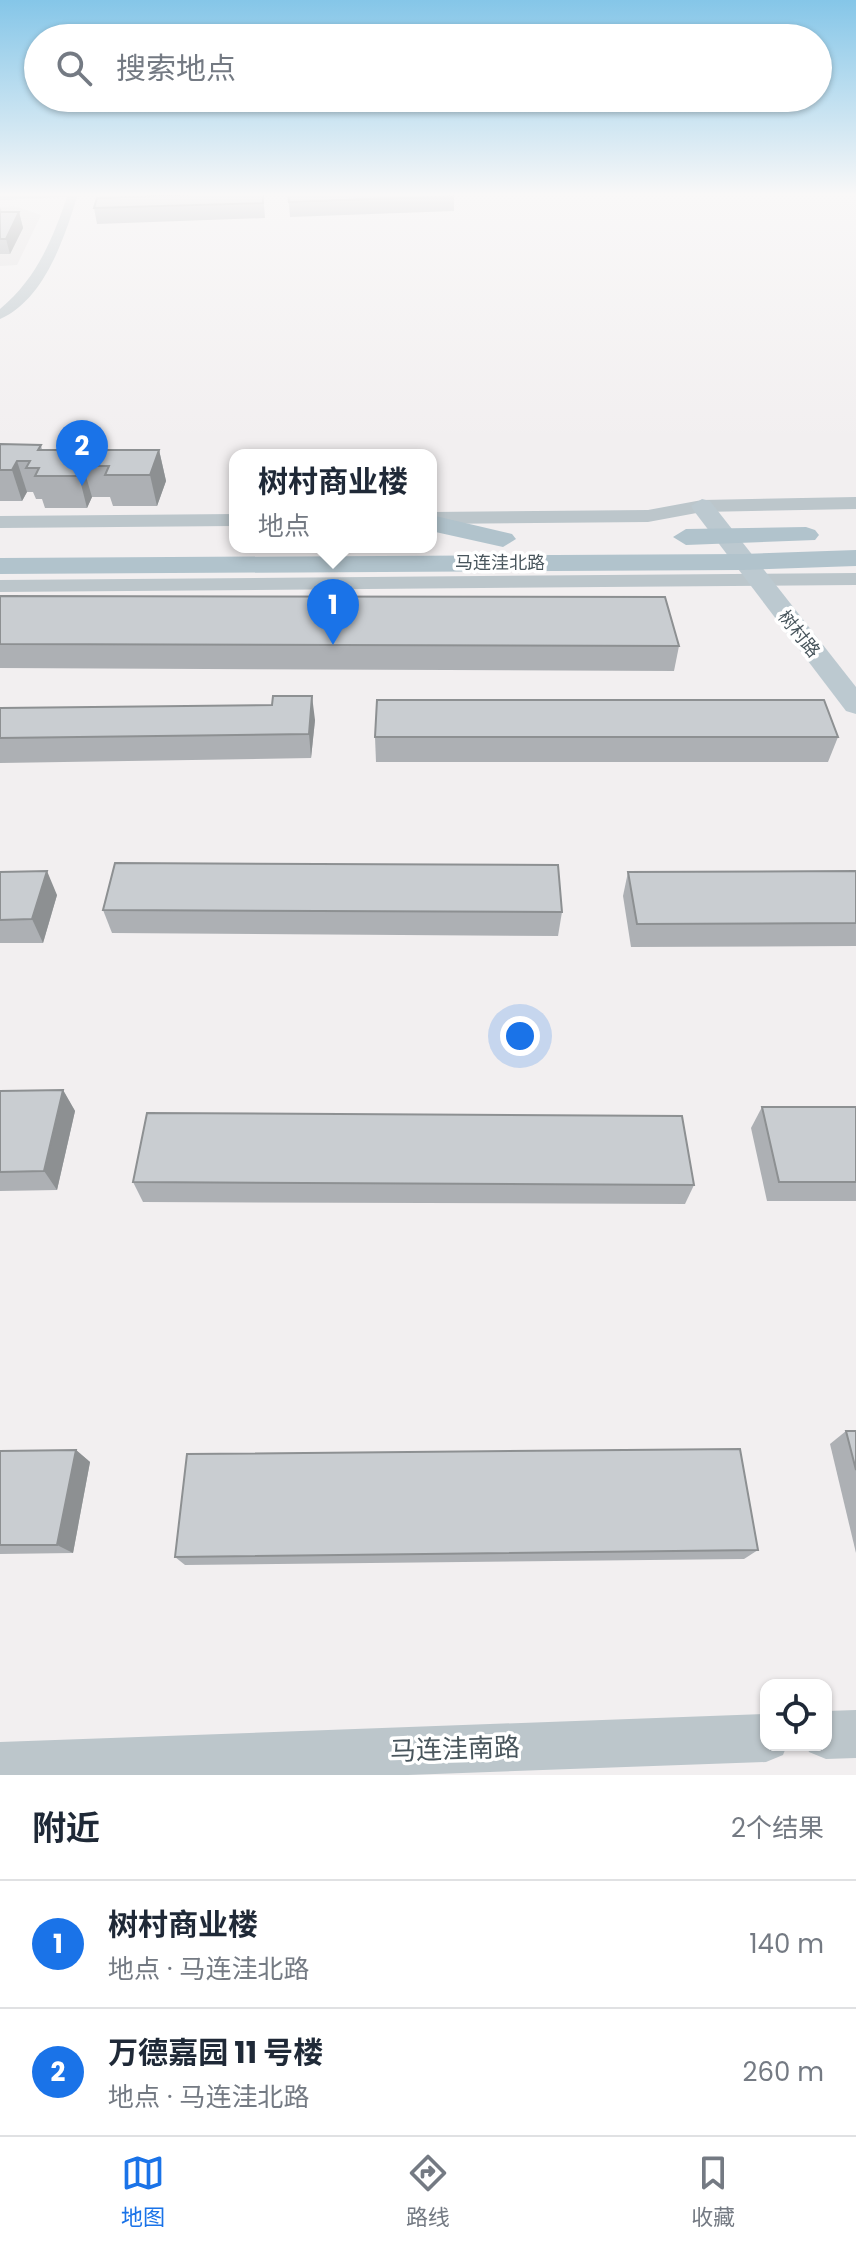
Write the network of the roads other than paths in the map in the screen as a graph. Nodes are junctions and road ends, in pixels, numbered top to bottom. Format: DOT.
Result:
graph roads {
  1 [pos="38,276"];
  2 [pos="0,315"];
  3 [pos="856,503"];
  4 [pos="702,506"];
  5 [pos="229,520"];
  6 [pos="437,520"];
  7 [pos="0,522"];
  8 [pos="437,522"];
  9 [pos="856,534"];
  10 [pos="725,537"];
  11 [pos="503,539"];
  12 [pos="437,540"];
  13 [pos="229,541"];
  14 [pos="0,543"];
  15 [pos="856,558"];
  16 [pos="0,566"];
  17 [pos="751,572"];
  18 [pos="856,579"];
  19 [pos="0,586"];
  20 [pos="856,705"];
  21 [pos="856,1734"];
  22 [pos="832,1735"];
  23 [pos="760,1738"];
  24 [pos="0,1766"];
  1 -- 2 [label="street"];
  3 -- 4 [label="street"];
  4 -- 6 [label="street"];
  4 -- 10 [label="main road, 树村路"];
  5 -- 7 [label="street"];
  8 -- 11 [label="main road"];
  9 -- 10 [label="main road, 马连洼北路"];
  10 -- 11 [label="main road, 马连洼北路"];
  10 -- 17 [label="main road, 树村路"];
  11 -- 12 [label="main road, 马连洼北路"];
  13 -- 14 [label="main road"];
  15 -- 17 [label="main road, 马连洼北路"];
  16 -- 17 [label="main road, 马连洼北路"];
  17 -- 18 [label="street, 马连洼北路"];
  17 -- 19 [label="street, 马连洼北路"];
  17 -- 20 [label="main road, 树村路"];
  21 -- 22 [label="street"];
  23 -- 24 [label="street, 马连洼南路"];
}
